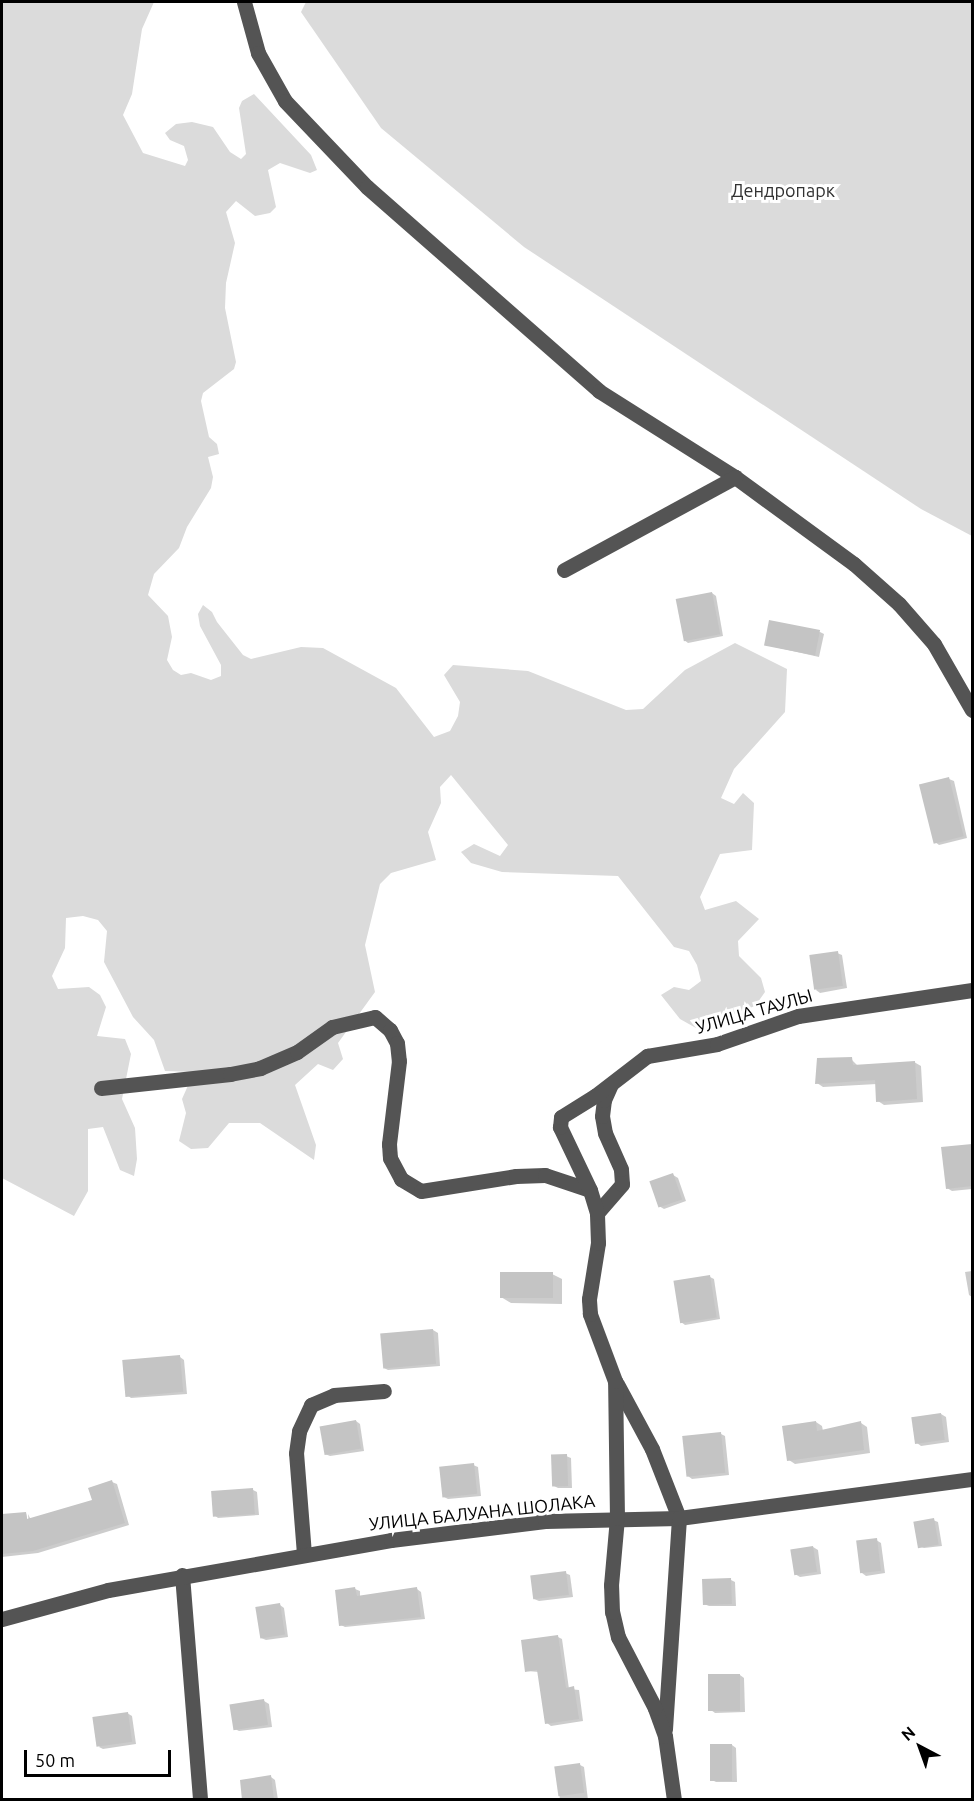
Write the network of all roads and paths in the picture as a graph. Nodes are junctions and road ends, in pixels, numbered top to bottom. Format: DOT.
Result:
graph roads {
  1 [pos="244,2"];
  2 [pos="735,477"];
  3 [pos="564,570"];
  4 [pos="972,710"];
  5 [pos="972,990"];
  6 [pos="611,1084"];
  7 [pos="101,1088"];
  8 [pos="590,1190"];
  9 [pos="597,1213"];
  10 [pos="615,1381"];
  11 [pos="384,1392"];
  12 [pos="972,1479"];
  13 [pos="617,1518"];
  14 [pos="679,1518"];
  15 [pos="304,1554"];
  16 [pos="182,1575"];
  17 [pos="2,1619"];
  18 [pos="665,1736"];
  19 [pos="200,1800"];
  20 [pos="674,1800"];
  1 -- 2 [label="street"];
  2 -- 3 [label="street"];
  2 -- 4 [label="street"];
  5 -- 6 [label="street, УЛИЦА ТАУЛЫ"];
  6 -- 8 [label="street, УЛИЦА ТАУЛЫ"];
  6 -- 9 [label="street"];
  7 -- 8 [label="street"];
  8 -- 9 [label="street"];
  9 -- 10 [label="street"];
  10 -- 13 [label="street"];
  10 -- 14 [label="street"];
  11 -- 15 [label="street"];
  12 -- 14 [label="street, УЛИЦА БАЛУАНА ШОЛАКА"];
  13 -- 14 [label="street, УЛИЦА БАЛУАНА ШОЛАКА"];
  13 -- 15 [label="street, УЛИЦА БАЛУАНА ШОЛАКА"];
  13 -- 18 [label="street"];
  14 -- 18 [label="street"];
  15 -- 16 [label="street, УЛИЦА БАЛУАНА ШОЛАКА"];
  16 -- 17 [label="street, УЛИЦА БАЛУАНА ШОЛАКА"];
  16 -- 19 [label="street"];
  18 -- 20 [label="street"];
}
